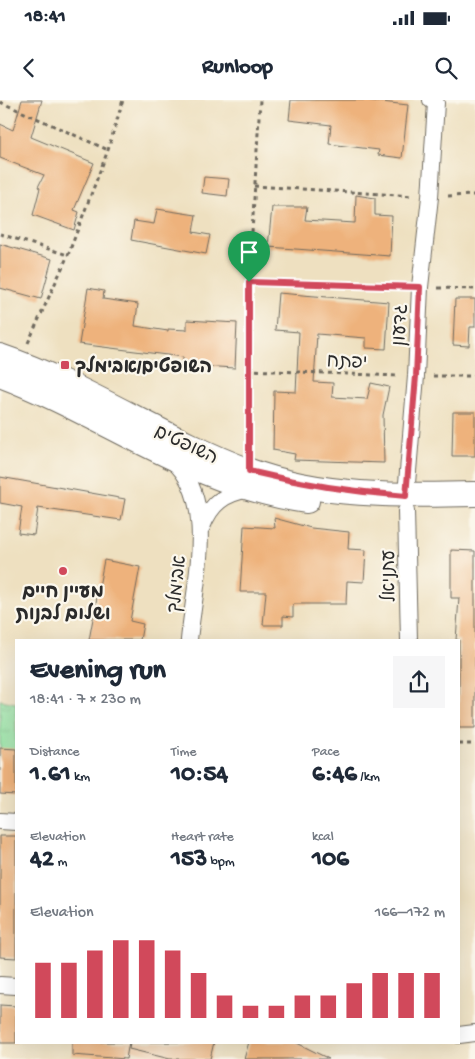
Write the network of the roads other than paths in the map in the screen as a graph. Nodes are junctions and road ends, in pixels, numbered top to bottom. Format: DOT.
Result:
graph roads {
  1 [pos="436,101"];
  2 [pos="5,364"];
  3 [pos="164,453"];
  4 [pos="249,480"];
  5 [pos="475,494"];
  6 [pos="406,503"];
  7 [pos="475,509"];
  8 [pos="200,531"];
  9 [pos="189,639"];
  10 [pos="409,639"];
  11 [pos="0,821"];
  12 [pos="15,822"];
  13 [pos="0,985"];
  14 [pos="15,986"];
  15 [pos="475,1033"];
  16 [pos="460,1035"];
  1 -- 6 [label="street, גדעון"];
  2 -- 3 [label="street, השופטים"];
  2 -- 4 [label="street, השופטים"];
  3 -- 4 [label="street, השופטים"];
  3 -- 8 [label="street, אבימלך"];
  4 -- 6 [label="street, השופטים"];
  4 -- 8 [label="street, אבימלך"];
  5 -- 6 [label="street, השופטים"];
  6 -- 7 [label="street, השופטים"];
  6 -- 10 [label="street, עתניאל"];
  8 -- 9 [label="street, אבימלך"];
  11 -- 12 [label="street"];
  13 -- 14 [label="street"];
  15 -- 16 [label="street"];
}
